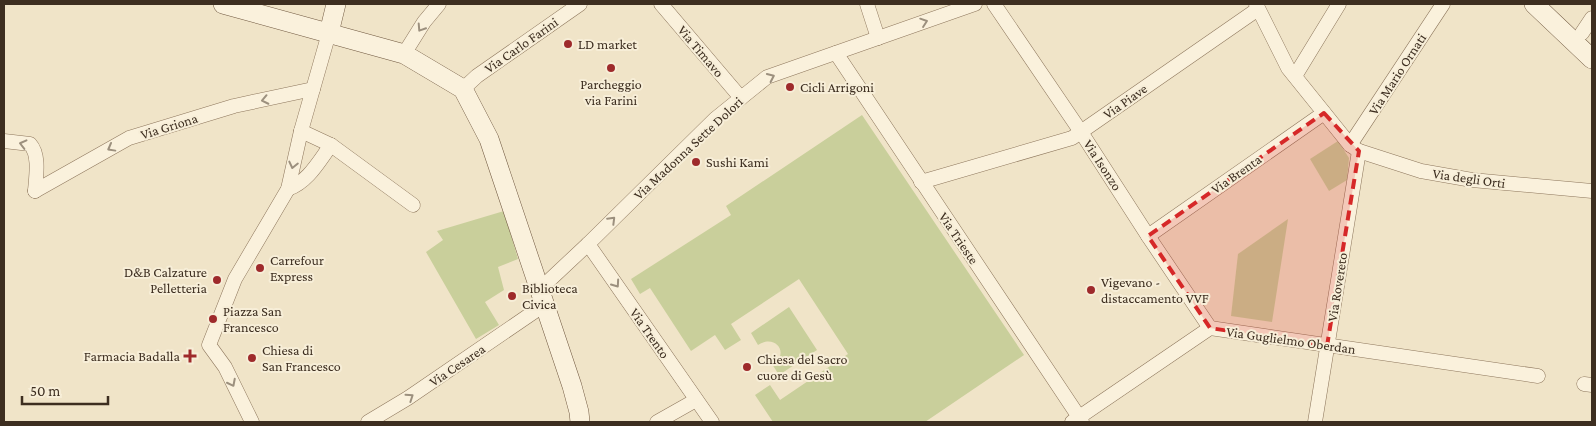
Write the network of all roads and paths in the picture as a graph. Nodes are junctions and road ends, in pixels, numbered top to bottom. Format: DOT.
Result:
graph roads {
  1 [pos="223,4"];
  2 [pos="336,4"];
  3 [pos="439,4"];
  4 [pos="580,4"];
  5 [pos="661,4"];
  6 [pos="867,4"];
  7 [pos="975,4"];
  8 [pos="994,4"];
  9 [pos="1340,4"];
  10 [pos="1444,4"];
  11 [pos="1534,4"];
  12 [pos="1551,4"];
  13 [pos="1257,6"];
  14 [pos="245,7"];
  15 [pos="1589,32"];
  16 [pos="329,33"];
  17 [pos="878,38"];
  18 [pos="836,53"];
  19 [pos="404,54"];
  20 [pos="1592,59"];
  21 [pos="1295,76"];
  22 [pos="313,89"];
  23 [pos="463,89"];
  24 [pos="742,98"];
  25 [pos="1324,113"];
  26 [pos="301,131"];
  27 [pos="1081,132"];
  28 [pos="4,140"];
  29 [pos="331,144"];
  30 [pos="1355,148"];
  31 [pos="921,182"];
  32 [pos="288,189"];
  33 [pos="1592,191"];
  34 [pos="413,205"];
  35 [pos="1148,236"];
  36 [pos="588,244"];
  37 [pos="542,298"];
  38 [pos="1210,328"];
  39 [pos="1327,346"];
  40 [pos="1538,376"];
  41 [pos="696,400"];
  42 [pos="1078,421"];
  43 [pos="252,422"];
  44 [pos="368,422"];
  45 [pos="580,422"];
  46 [pos="656,422"];
  47 [pos="712,422"];
  48 [pos="1315,422"];
  1 -- 14 [label="street"];
  2 -- 16 [label="street"];
  3 -- 19 [label="street, one-way"];
  4 -- 23 [label="street, Via Carlo Farini"];
  5 -- 24 [label="street, Via Timavo"];
  6 -- 17 [label="street"];
  17 -- 7 [label="street, Via Madonna Sette Dolori, one-way"];
  8 -- 27 [label="street, Via Isonzo"];
  9 -- 21 [label="street"];
  10 -- 30 [label="street, Via Mario Ornati"];
  11 -- 20 [label="street"];
  12 -- 15 [label="street"];
  13 -- 21 [label="street"];
  13 -- 27 [label="street, Via Piave"];
  14 -- 16 [label="street"];
  16 -- 19 [label="street"];
  16 -- 22 [label="street"];
  17 -- 18 [label="street, Via Madonna Sette Dolori"];
  24 -- 18 [label="street, Via Madonna Sette Dolori, one-way"];
  18 -- 31 [label="street, Via Trieste"];
  19 -- 23 [label="street"];
  21 -- 25 [label="street"];
  22 -- 26 [label="street"];
  22 -- 28 [label="street, Via Griona, one-way"];
  23 -- 37 [label="street"];
  36 -- 24 [label="street, Via Madonna Sette Dolori, one-way"];
  25 -- 30 [label="street"];
  25 -- 35 [label="street, Via Brenta"];
  26 -- 29 [label="street"];
  26 -- 32 [label="street, one-way"];
  27 -- 31 [label="street, Via Piave"];
  27 -- 35 [label="street, Via Isonzo"];
  29 -- 32 [label="street"];
  29 -- 34 [label="street"];
  30 -- 33 [label="street, Via degli Orti"];
  30 -- 39 [label="street, Via Rovereto"];
  31 -- 42 [label="street, Via Trieste"];
  32 -- 43 [label="street, one-way"];
  35 -- 38 [label="street, Via Isonzo"];
  36 -- 37 [label="street, Via Madonna Sette Dolori"];
  36 -- 41 [label="street, Via Trento, one-way"];
  44 -- 37 [label="street, Via Cesarea, one-way"];
  37 -- 45 [label="street"];
  38 -- 39 [label="street, Via Guglielmo Oberdan"];
  38 -- 42 [label="street, Via Guglielmo Oberdan"];
  39 -- 40 [label="street, Via Guglielmo Oberdan"];
  39 -- 48 [label="street, Via Rovereto"];
  41 -- 46 [label="street"];
  41 -- 47 [label="street, Via Trento"];
}
